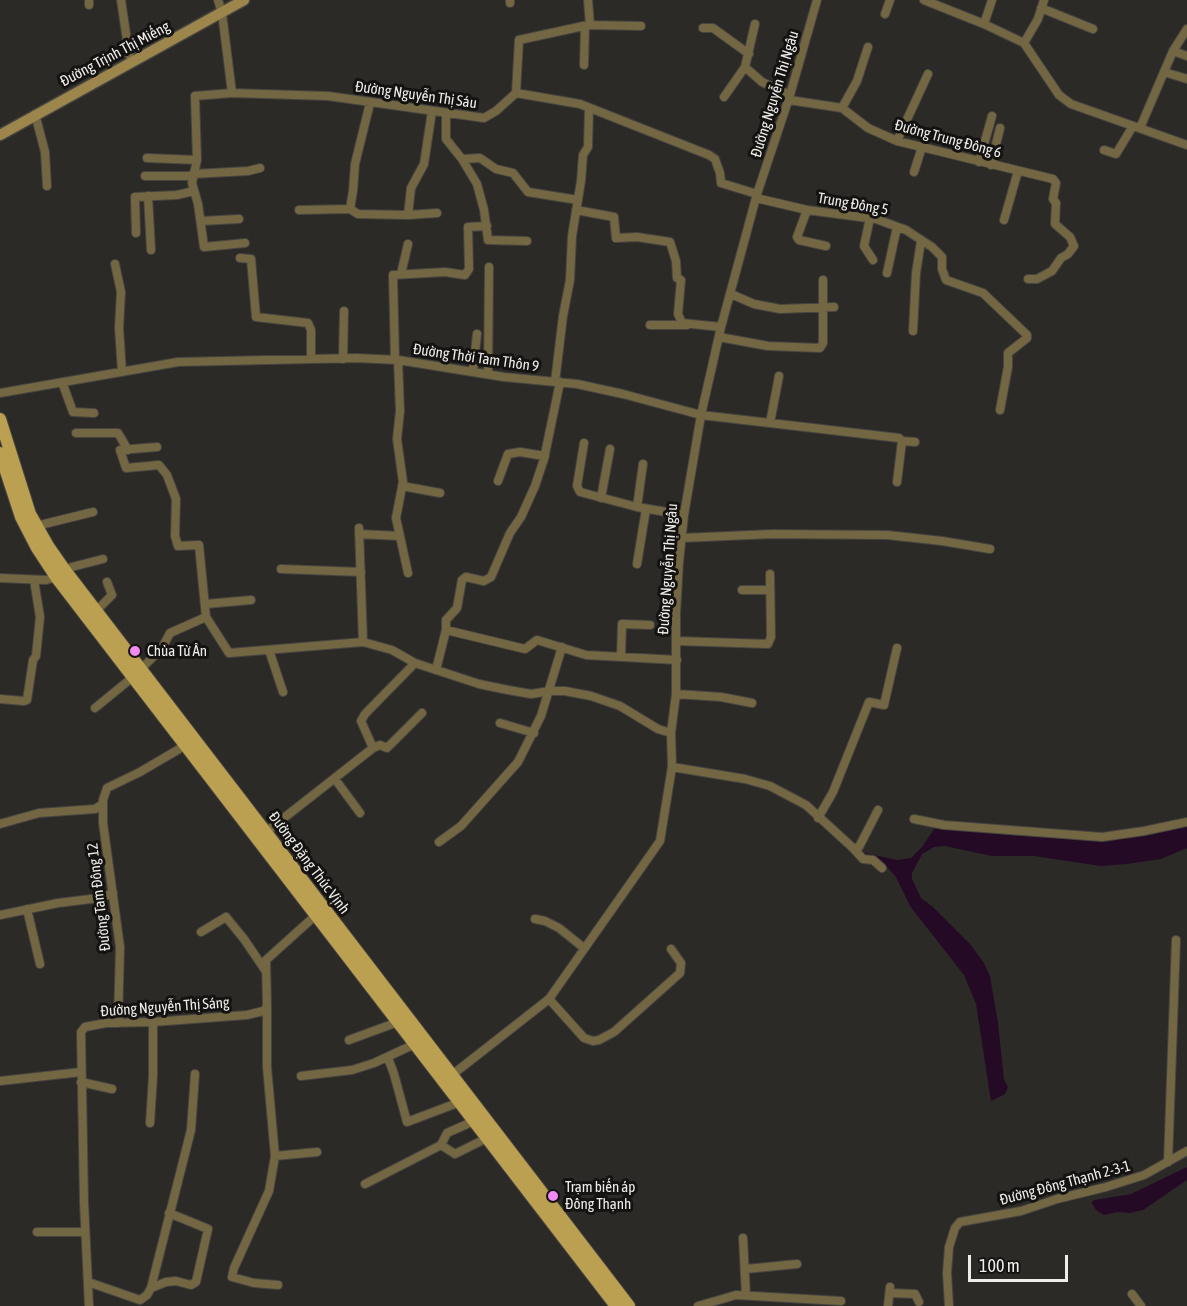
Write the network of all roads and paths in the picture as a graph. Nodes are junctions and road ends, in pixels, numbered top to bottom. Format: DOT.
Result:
graph roads {
  1 [pos="121,0"];
  2 [pos="218,0"];
  3 [pos="244,0"];
  4 [pos="588,0"];
  5 [pos="817,0"];
  6 [pos="890,0"];
  7 [pos="924,0"];
  8 [pos="992,0"];
  9 [pos="1043,4"];
  10 [pos="222,13"];
  11 [pos="885,14"];
  12 [pos="755,24"];
  13 [pos="984,24"];
  14 [pos="587,26"];
  15 [pos="641,26"];
  16 [pos="703,28"];
  17 [pos="1093,29"];
  18 [pos="1187,29"];
  19 [pos="1024,43"];
  20 [pos="868,46"];
  21 [pos="1173,51"];
  22 [pos="749,54"];
  23 [pos="1187,56"];
  24 [pos="132,62"];
  25 [pos="584,65"];
  26 [pos="745,67"];
  27 [pos="1164,72"];
  28 [pos="927,74"];
  29 [pos="1187,79"];
  30 [pos="232,93"];
  31 [pos="516,93"];
  32 [pos="724,97"];
  33 [pos="789,98"];
  34 [pos="370,102"];
  35 [pos="589,108"];
  36 [pos="842,108"];
  37 [pos="432,111"];
  38 [pos="35,114"];
  39 [pos="446,114"];
  40 [pos="992,116"];
  41 [pos="1136,127"];
  42 [pos="1000,128"];
  43 [pos="0,135"];
  44 [pos="897,141"];
  45 [pos="1187,145"];
  46 [pos="922,147"];
  47 [pos="1104,150"];
  48 [pos="147,158"];
  49 [pos="462,159"];
  50 [pos="197,160"];
  51 [pos="979,162"];
  52 [pos="991,165"];
  53 [pos="260,168"];
  54 [pos="1018,171"];
  55 [pos="915,172"];
  56 [pos="193,175"];
  57 [pos="145,176"];
  58 [pos="47,186"];
  59 [pos="194,191"];
  60 [pos="148,196"];
  61 [pos="757,196"];
  62 [pos="578,200"];
  63 [pos="350,209"];
  64 [pos="299,210"];
  65 [pos="576,210"];
  66 [pos="807,210"];
  67 [pos="437,213"];
  68 [pos="408,215"];
  69 [pos="870,218"];
  70 [pos="239,219"];
  71 [pos="1004,220"];
  72 [pos="201,221"];
  73 [pos="488,226"];
  74 [pos="897,227"];
  75 [pos="136,233"];
  76 [pos="527,241"];
  77 [pos="921,241"];
  78 [pos="245,243"];
  79 [pos="408,244"];
  80 [pos="826,246"];
  81 [pos="151,250"];
  82 [pos="240,258"];
  83 [pos="873,260"];
  84 [pos="115,264"];
  85 [pos="489,267"];
  86 [pos="887,273"];
  87 [pos="401,274"];
  88 [pos="1028,279"];
  89 [pos="823,280"];
  90 [pos="730,294"];
  91 [pos="834,307"];
  92 [pos="822,308"];
  93 [pos="344,311"];
  94 [pos="650,325"];
  95 [pos="688,325"];
  96 [pos="721,327"];
  97 [pos="913,330"];
  98 [pos="477,334"];
  99 [pos="719,337"];
  100 [pos="343,358"];
  101 [pos="311,359"];
  102 [pos="397,360"];
  103 [pos="473,371"];
  104 [pos="122,372"];
  105 [pos="488,374"];
  106 [pos="779,376"];
  107 [pos="62,382"];
  108 [pos="558,382"];
  109 [pos="0,393"];
  110 [pos="1000,410"];
  111 [pos="94,413"];
  112 [pos="700,415"];
  113 [pos="0,419"];
  114 [pos="771,423"];
  115 [pos="76,433"];
  116 [pos="902,441"];
  117 [pos="915,442"];
  118 [pos="584,443"];
  119 [pos="157,447"];
  120 [pos="610,448"];
  121 [pos="128,450"];
  122 [pos="0,453"];
  123 [pos="545,456"];
  124 [pos="643,464"];
  125 [pos="498,481"];
  126 [pos="897,482"];
  127 [pos="402,486"];
  128 [pos="440,492"];
  129 [pos="601,498"];
  130 [pos="641,508"];
  131 [pos="93,512"];
  132 [pos="684,515"];
  133 [pos="36,526"];
  134 [pos="399,536"];
  135 [pos="682,538"];
  136 [pos="990,549"];
  137 [pos="103,559"];
  138 [pos="637,564"];
  139 [pos="281,569"];
  140 [pos="361,572"];
  141 [pos="60,573"];
  142 [pos="408,573"];
  143 [pos="770,574"];
  144 [pos="0,578"];
  145 [pos="34,580"];
  146 [pos="107,582"];
  147 [pos="742,590"];
  148 [pos="769,590"];
  149 [pos="251,600"];
  150 [pos="206,604"];
  151 [pos="96,611"];
  152 [pos="206,617"];
  153 [pos="650,625"];
  154 [pos="446,630"];
  155 [pos="677,641"];
  156 [pos="363,642"];
  157 [pos="562,647"];
  158 [pos="897,648"];
  159 [pos="268,650"];
  160 [pos="621,657"];
  161 [pos="677,660"];
  162 [pos="415,663"];
  163 [pos="436,670"];
  164 [pos="137,673"];
  165 [pos="550,691"];
  166 [pos="284,692"];
  167 [pos="676,694"];
  168 [pos="0,699"];
  169 [pos="752,704"];
  170 [pos="95,708"];
  171 [pos="422,712"];
  172 [pos="500,723"];
  173 [pos="534,733"];
  174 [pos="671,733"];
  175 [pos="186,745"];
  176 [pos="373,748"];
  177 [pos="672,767"];
  178 [pos="335,779"];
  179 [pos="104,804"];
  180 [pos="878,810"];
  181 [pos="360,813"];
  182 [pos="818,818"];
  183 [pos="914,819"];
  184 [pos="1187,822"];
  185 [pos="0,824"];
  186 [pos="266,832"];
  187 [pos="440,842"];
  188 [pos="853,848"];
  189 [pos="882,868"];
  190 [pos="113,893"];
  191 [pos="27,909"];
  192 [pos="0,915"];
  193 [pos="316,915"];
  194 [pos="535,919"];
  195 [pos="201,932"];
  196 [pos="1176,940"];
  197 [pos="584,948"];
  198 [pos="671,949"];
  199 [pos="40,964"];
  200 [pos="266,971"];
  201 [pos="549,999"];
  202 [pos="267,1007"];
  203 [pos="153,1022"];
  204 [pos="398,1022"];
  205 [pos="118,1023"];
  206 [pos="349,1040"];
  207 [pos="415,1044"];
  208 [pos="388,1058"];
  209 [pos="81,1072"];
  210 [pos="195,1074"];
  211 [pos="301,1076"];
  212 [pos="448,1078"];
  213 [pos="0,1081"];
  214 [pos="81,1082"];
  215 [pos="112,1089"];
  216 [pos="460,1102"];
  217 [pos="474,1121"];
  218 [pos="150,1123"];
  219 [pos="487,1138"];
  220 [pos="441,1145"];
  221 [pos="1187,1151"];
  222 [pos="317,1152"];
  223 [pos="275,1156"];
  224 [pos="1168,1162"];
  225 [pos="365,1184"];
  226 [pos="169,1213"];
  227 [pos="37,1232"];
  228 [pos="85,1232"];
  229 [pos="743,1238"];
  230 [pos="797,1264"];
  231 [pos="746,1269"];
  232 [pos="88,1282"];
  233 [pos="278,1286"];
  234 [pos="151,1287"];
  235 [pos="1132,1294"];
  236 [pos="746,1295"];
  237 [pos="841,1301"];
  238 [pos="808,1302"];
  239 [pos="919,1302"];
  240 [pos="89,1306"];
  241 [pos="616,1306"];
  242 [pos="629,1306"];
  243 [pos="698,1306"];
  244 [pos="888,1306"];
  245 [pos="949,1306"];
  246 [pos="1141,1306"];
  1 -- 24 [label="street"];
  2 -- 10 [label="street"];
  3 -- 10 [label="main road, Đường Trịnh Thị Miếng"];
  4 -- 14 [label="street"];
  5 -- 33 [label="street, Đường Nguyễn Thị Ngâu"];
  6 -- 11 [label="street"];
  7 -- 13 [label="street"];
  8 -- 13 [label="street"];
  9 -- 17 [label="street"];
  9 -- 19 [label="street"];
  10 -- 24 [label="main road, Đường Trịnh Thị Miếng"];
  10 -- 30 [label="street"];
  12 -- 22 [label="street"];
  13 -- 19 [label="street"];
  14 -- 15 [label="street"];
  14 -- 25 [label="street"];
  14 -- 31 [label="street"];
  16 -- 22 [label="street"];
  18 -- 21 [label="street"];
  19 -- 41 [label="street"];
  20 -- 36 [label="street"];
  21 -- 23 [label="street"];
  21 -- 27 [label="street"];
  22 -- 26 [label="street"];
  24 -- 38 [label="main road, Đường Trịnh Thị Miếng"];
  26 -- 32 [label="street"];
  26 -- 33 [label="street, Đường Trung Đông 6"];
  27 -- 29 [label="street"];
  27 -- 41 [label="street"];
  28 -- 44 [label="street"];
  30 -- 34 [label="street, Đường Nguyễn Thị Sáu"];
  30 -- 50 [label="street, Đường Nguyễn Thị Sáu"];
  31 -- 35 [label="street"];
  31 -- 39 [label="street, Đường Nguyễn Thị Sáu"];
  33 -- 36 [label="street, Đường Trung Đông 6"];
  33 -- 61 [label="street, Đường Nguyễn Thị Ngâu"];
  34 -- 37 [label="street, Đường Nguyễn Thị Sáu"];
  34 -- 63 [label="street"];
  35 -- 61 [label="street"];
  35 -- 62 [label="street"];
  36 -- 44 [label="street, Đường Trung Đông 6"];
  37 -- 39 [label="street, Đường Nguyễn Thị Sáu"];
  37 -- 68 [label="street"];
  38 -- 43 [label="main road, Đường Trịnh Thị Miếng"];
  38 -- 58 [label="street"];
  39 -- 49 [label="street"];
  40 -- 51 [label="street"];
  41 -- 45 [label="street"];
  41 -- 47 [label="street"];
  42 -- 52 [label="street"];
  44 -- 46 [label="street, Đường Trung Đông 6"];
  46 -- 51 [label="street, Đường Trung Đông 6"];
  46 -- 55 [label="street"];
  48 -- 50 [label="street"];
  49 -- 62 [label="street"];
  49 -- 73 [label="street"];
  50 -- 56 [label="street"];
  51 -- 52 [label="street, Đường Trung Đông 6"];
  52 -- 54 [label="street, Đường Trung Đông 6"];
  53 -- 56 [label="street"];
  54 -- 71 [label="street"];
  54 -- 88 [label="street, Đường Trung Đông 6"];
  56 -- 57 [label="street"];
  56 -- 59 [label="street"];
  59 -- 60 [label="street"];
  59 -- 72 [label="street"];
  60 -- 75 [label="street"];
  60 -- 81 [label="street"];
  61 -- 66 [label="street, Trung Đông 5"];
  61 -- 90 [label="street, Đường Nguyễn Thị Ngâu"];
  62 -- 65 [label="street"];
  63 -- 64 [label="street"];
  63 -- 68 [label="street"];
  65 -- 95 [label="street"];
  65 -- 108 [label="street"];
  66 -- 69 [label="street, Trung Đông 5"];
  66 -- 80 [label="street"];
  67 -- 68 [label="street"];
  69 -- 74 [label="street, Trung Đông 5"];
  69 -- 83 [label="street"];
  70 -- 72 [label="street"];
  72 -- 78 [label="street"];
  73 -- 76 [label="street"];
  73 -- 87 [label="street"];
  74 -- 77 [label="street, Trung Đông 5"];
  74 -- 86 [label="street"];
  77 -- 97 [label="street"];
  77 -- 110 [label="street, Trung Đông 5"];
  79 -- 87 [label="street"];
  82 -- 101 [label="street"];
  84 -- 104 [label="street"];
  85 -- 105 [label="street"];
  87 -- 102 [label="street"];
  89 -- 92 [label="street"];
  90 -- 92 [label="street"];
  90 -- 96 [label="street, Đường Nguyễn Thị Ngâu"];
  91 -- 92 [label="street"];
  92 -- 99 [label="street"];
  93 -- 100 [label="street"];
  94 -- 95 [label="street"];
  95 -- 96 [label="street"];
  96 -- 99 [label="street, Đường Nguyễn Thị Ngâu"];
  98 -- 103 [label="street"];
  99 -- 112 [label="street, Đường Nguyễn Thị Ngâu"];
  100 -- 101 [label="street, Đường Thời Tam Thôn 9"];
  100 -- 102 [label="street, Đường Thời Tam Thôn 9"];
  101 -- 104 [label="street, Đường Thời Tam Thôn 9"];
  102 -- 103 [label="street, Đường Thời Tam Thôn 9"];
  102 -- 127 [label="street"];
  103 -- 105 [label="street, Đường Thời Tam Thôn 9"];
  104 -- 107 [label="street, Đường Thời Tam Thôn 9"];
  105 -- 108 [label="street, Đường Thời Tam Thôn 9"];
  106 -- 114 [label="street"];
  107 -- 109 [label="street, Đường Thời Tam Thôn 9"];
  107 -- 111 [label="street"];
  108 -- 112 [label="street, Đường Thời Tam Thôn 9"];
  108 -- 123 [label="street"];
  112 -- 114 [label="street, Đường Thời Tam Thôn 9"];
  112 -- 132 [label="street, Đường Nguyễn Thị Ngâu"];
  113 -- 133 [label="main road, Đường Đặng Thúc Vịnh"];
  114 -- 116 [label="street, Đường Thời Tam Thôn 9"];
  115 -- 121 [label="street"];
  116 -- 117 [label="street, Đường Thời Tam Thôn 9"];
  116 -- 126 [label="street"];
  118 -- 129 [label="street"];
  119 -- 121 [label="street"];
  120 -- 129 [label="street"];
  121 -- 150 [label="street"];
  122 -- 141 [label="main road, Đường Đặng Thúc Vịnh"];
  123 -- 125 [label="street"];
  123 -- 154 [label="street"];
  124 -- 130 [label="street"];
  127 -- 128 [label="street"];
  127 -- 134 [label="street"];
  129 -- 130 [label="street"];
  130 -- 132 [label="street"];
  130 -- 138 [label="street"];
  131 -- 133 [label="street"];
  132 -- 135 [label="street, Đường Nguyễn Thị Ngâu"];
  133 -- 141 [label="main road, Đường Đặng Thúc Vịnh"];
  134 -- 140 [label="street"];
  134 -- 142 [label="street"];
  135 -- 136 [label="street"];
  135 -- 155 [label="street, Đường Nguyễn Thị Ngâu"];
  137 -- 141 [label="street"];
  139 -- 140 [label="street"];
  140 -- 156 [label="street"];
  141 -- 145 [label="street"];
  141 -- 151 [label="main road, Đường Đặng Thúc Vịnh"];
  141 -- 164 [label="main road, Đường Đặng Thúc Vịnh"];
  143 -- 148 [label="street"];
  144 -- 145 [label="street"];
  145 -- 168 [label="street"];
  146 -- 151 [label="street"];
  147 -- 148 [label="street"];
  148 -- 155 [label="street"];
  149 -- 150 [label="street"];
  150 -- 152 [label="street"];
  151 -- 164 [label="main road, Đường Đặng Thúc Vịnh"];
  152 -- 159 [label="street"];
  152 -- 164 [label="street"];
  153 -- 160 [label="street"];
  154 -- 157 [label="street"];
  154 -- 163 [label="street"];
  155 -- 161 [label="street, Đường Nguyễn Thị Ngâu"];
  156 -- 159 [label="street"];
  156 -- 162 [label="street"];
  157 -- 160 [label="street"];
  157 -- 165 [label="street"];
  158 -- 182 [label="street"];
  159 -- 166 [label="street"];
  160 -- 161 [label="street"];
  161 -- 167 [label="street, Đường Nguyễn Thị Ngâu"];
  162 -- 163 [label="street"];
  162 -- 176 [label="street"];
  163 -- 165 [label="street"];
  164 -- 170 [label="street"];
  164 -- 175 [label="main road, Đường Đặng Thúc Vịnh"];
  164 -- 186 [label="main road, Đường Đặng Thúc Vịnh"];
  165 -- 173 [label="street"];
  165 -- 174 [label="street"];
  167 -- 169 [label="street"];
  167 -- 174 [label="street, Đường Nguyễn Thị Ngâu"];
  171 -- 176 [label="street"];
  172 -- 173 [label="street"];
  173 -- 187 [label="street"];
  174 -- 177 [label="street, Đường Nguyễn Thị Ngâu"];
  175 -- 179 [label="street"];
  175 -- 193 [label="main road, Đường Đặng Thúc Vịnh"];
  176 -- 178 [label="street"];
  177 -- 182 [label="street"];
  177 -- 197 [label="street, Đường Nguyễn Thị Ngâu"];
  178 -- 181 [label="street"];
  178 -- 186 [label="street"];
  179 -- 185 [label="street"];
  179 -- 190 [label="street, Đường Tam Đông 12"];
  180 -- 188 [label="street"];
  182 -- 188 [label="street"];
  183 -- 184 [label="street"];
  186 -- 212 [label="main road, Đường Đặng Thúc Vịnh"];
  188 -- 189 [label="street"];
  190 -- 191 [label="street"];
  190 -- 205 [label="street, Đường Tam Đông 12"];
  191 -- 192 [label="street"];
  191 -- 199 [label="street"];
  193 -- 200 [label="street"];
  193 -- 204 [label="main road, Đường Đặng Thúc Vịnh"];
  194 -- 197 [label="street"];
  195 -- 200 [label="street"];
  196 -- 224 [label="street"];
  197 -- 201 [label="street, Đường Nguyễn Thị Ngâu"];
  198 -- 201 [label="street"];
  200 -- 202 [label="street"];
  201 -- 212 [label="street, Đường Nguyễn Thị Ngâu"];
  202 -- 203 [label="street, Đường Nguyễn Thị Sáng"];
  202 -- 223 [label="street"];
  203 -- 205 [label="street, Đường Nguyễn Thị Sáng"];
  203 -- 218 [label="street"];
  204 -- 206 [label="street"];
  204 -- 207 [label="main road, Đường Đặng Thúc Vịnh"];
  205 -- 209 [label="street, Đường Nguyễn Thị Sáng"];
  207 -- 208 [label="street"];
  207 -- 212 [label="main road, Đường Đặng Thúc Vịnh"];
  208 -- 211 [label="street"];
  208 -- 216 [label="street"];
  209 -- 213 [label="street"];
  209 -- 214 [label="street, Đường Nguyễn Thị Sáng"];
  210 -- 226 [label="street"];
  212 -- 216 [label="main road, Đường Đặng Thúc Vịnh"];
  212 -- 242 [label="main road, Đường Đặng Thúc Vịnh"];
  214 -- 215 [label="street"];
  214 -- 228 [label="street, Đường Nguyễn Thị Sáng"];
  216 -- 217 [label="main road, Đường Đặng Thúc Vịnh"];
  217 -- 219 [label="main road, Đường Đặng Thúc Vịnh"];
  217 -- 220 [label="street"];
  219 -- 220 [label="street"];
  219 -- 241 [label="main road, Đường Đặng Thúc Vịnh"];
  220 -- 225 [label="street"];
  221 -- 224 [label="street, Đường Đông Thạnh 2-3-1"];
  222 -- 223 [label="street"];
  223 -- 233 [label="street"];
  224 -- 245 [label="street, Đường Đông Thạnh 2-3-1"];
  226 -- 234 [label="street"];
  226 -- 234 [label="street"];
  227 -- 228 [label="street"];
  228 -- 232 [label="street, Đường Nguyễn Thị Sáng"];
  229 -- 231 [label="street"];
  230 -- 231 [label="street"];
  231 -- 236 [label="street"];
  232 -- 234 [label="street"];
  232 -- 240 [label="street, Đường Nguyễn Thị Sáng"];
  235 -- 246 [label="street"];
  236 -- 238 [label="street"];
  236 -- 243 [label="street"];
  237 -- 238 [label="street"];
  239 -- 244 [label="street"];
}
